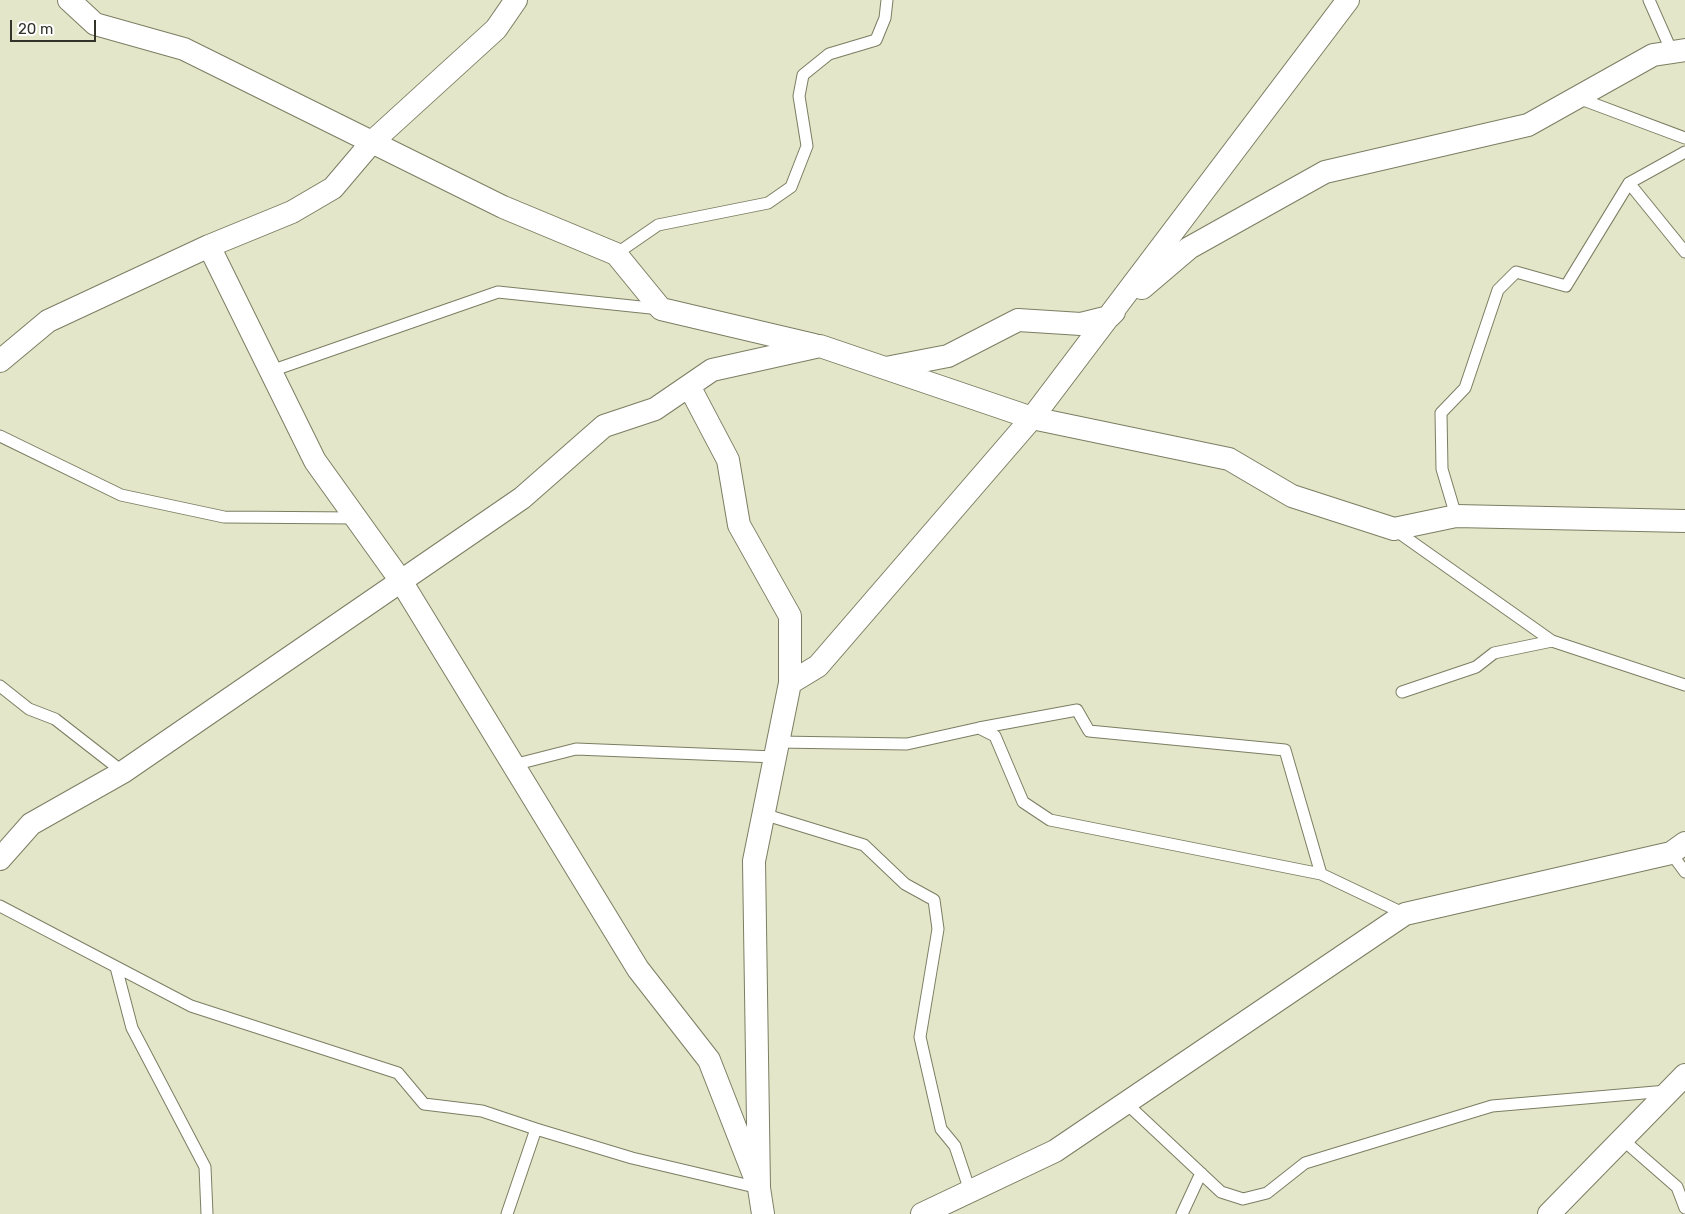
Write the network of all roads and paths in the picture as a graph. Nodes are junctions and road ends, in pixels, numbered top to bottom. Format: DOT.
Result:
graph roads {
  1 [pos="69,0"];
  2 [pos="516,0"];
  3 [pos="887,0"];
  4 [pos="1348,0"];
  5 [pos="1649,0"];
  6 [pos="1678,51"];
  7 [pos="1578,98"];
  8 [pos="1685,138"];
  9 [pos="372,142"];
  10 [pos="1685,152"];
  11 [pos="1629,183"];
  12 [pos="208,246"];
  13 [pos="1685,252"];
  14 [pos="616,254"];
  15 [pos="661,309"];
  16 [pos="1109,317"];
  17 [pos="820,346"];
  18 [pos="0,361"];
  19 [pos="885,368"];
  20 [pos="270,371"];
  21 [pos="688,386"];
  22 [pos="1032,418"];
  23 [pos="0,436"];
  24 [pos="1456,516"];
  25 [pos="356,518"];
  26 [pos="1685,521"];
  27 [pos="1394,529"];
  28 [pos="401,581"];
  29 [pos="1552,641"];
  30 [pos="790,683"];
  31 [pos="1685,685"];
  32 [pos="0,686"];
  33 [pos="1402,692"];
  34 [pos="979,728"];
  35 [pos="776,749"];
  36 [pos="514,765"];
  37 [pos="123,772"];
  38 [pos="763,814"];
  39 [pos="1678,848"];
  40 [pos="0,859"];
  41 [pos="1685,872"];
  42 [pos="1321,874"];
  43 [pos="0,906"];
  44 [pos="1404,914"];
  45 [pos="116,967"];
  46 [pos="1685,1075"];
  47 [pos="1669,1091"];
  48 [pos="1126,1103"];
  49 [pos="536,1129"];
  50 [pos="1622,1139"];
  51 [pos="1201,1173"];
  52 [pos="759,1188"];
  53 [pos="970,1191"];
  54 [pos="1685,1208"];
  55 [pos="207,1214"];
  56 [pos="507,1214"];
  57 [pos="762,1214"];
  58 [pos="922,1214"];
  59 [pos="1182,1214"];
  60 [pos="1549,1214"];
  1 -- 9 [label="street"];
  2 -- 9 [label="street"];
  3 -- 14 [label="lane"];
  4 -- 16 [label="street"];
  5 -- 6 [label="lane"];
  6 -- 7 [label="street"];
  7 -- 8 [label="lane"];
  7 -- 16 [label="street"];
  9 -- 12 [label="street"];
  9 -- 14 [label="street"];
  10 -- 11 [label="lane"];
  11 -- 13 [label="lane"];
  11 -- 24 [label="lane"];
  12 -- 18 [label="street"];
  12 -- 20 [label="street"];
  14 -- 15 [label="street"];
  15 -- 17 [label="street"];
  15 -- 20 [label="lane"];
  16 -- 19 [label="street"];
  16 -- 22 [label="street"];
  17 -- 19 [label="street"];
  17 -- 21 [label="street"];
  19 -- 22 [label="street"];
  20 -- 25 [label="street"];
  21 -- 28 [label="street"];
  21 -- 30 [label="street"];
  22 -- 27 [label="street"];
  22 -- 30 [label="street"];
  23 -- 25 [label="lane"];
  24 -- 26 [label="street"];
  24 -- 27 [label="street"];
  25 -- 28 [label="street"];
  27 -- 29 [label="lane"];
  28 -- 36 [label="street"];
  28 -- 37 [label="street"];
  29 -- 31 [label="lane"];
  29 -- 33 [label="lane"];
  30 -- 35 [label="street"];
  32 -- 37 [label="lane"];
  34 -- 35 [label="lane"];
  34 -- 42 [label="lane"];
  34 -- 42 [label="lane"];
  35 -- 36 [label="lane"];
  35 -- 38 [label="street"];
  36 -- 52 [label="street"];
  37 -- 40 [label="street"];
  38 -- 52 [label="street"];
  38 -- 53 [label="lane"];
  39 -- 41 [label="lane"];
  39 -- 44 [label="street"];
  42 -- 44 [label="lane"];
  43 -- 45 [label="lane"];
  44 -- 48 [label="street"];
  45 -- 49 [label="lane"];
  45 -- 55 [label="lane"];
  46 -- 47 [label="street"];
  47 -- 50 [label="street"];
  47 -- 51 [label="lane"];
  48 -- 51 [label="lane"];
  48 -- 53 [label="street"];
  49 -- 52 [label="lane"];
  49 -- 56 [label="lane"];
  50 -- 54 [label="lane"];
  50 -- 60 [label="street"];
  51 -- 59 [label="lane"];
  52 -- 57 [label="street"];
  53 -- 58 [label="street"];
}
